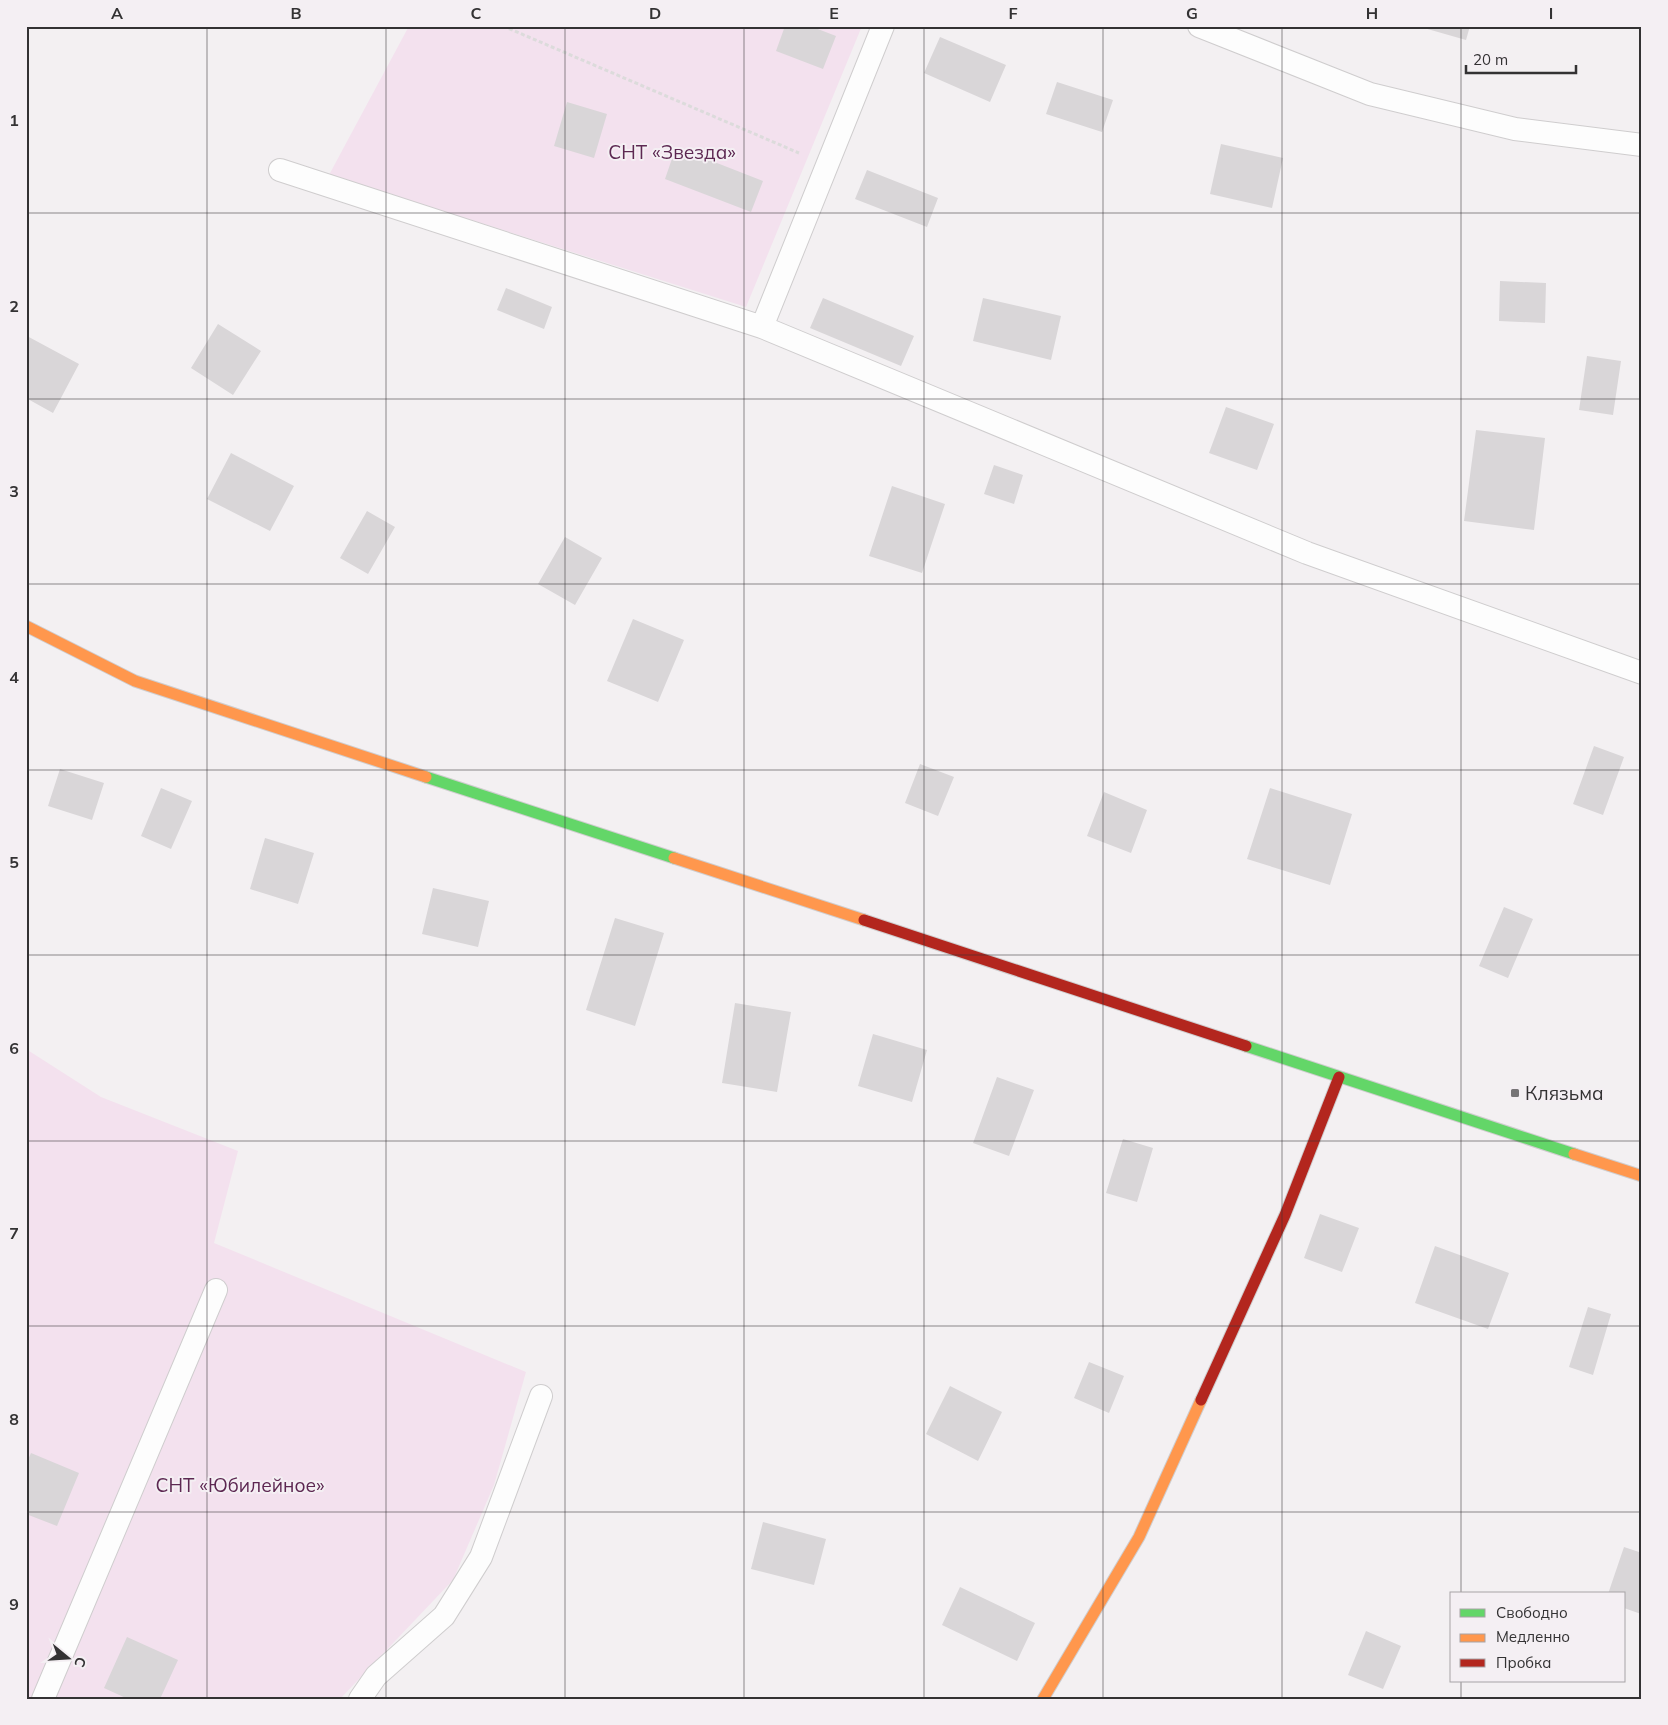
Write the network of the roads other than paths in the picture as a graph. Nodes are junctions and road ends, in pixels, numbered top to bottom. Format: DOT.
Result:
graph roads {
  1 [pos="884,26"];
  2 [pos="1199,26"];
  3 [pos="1642,145"];
  4 [pos="280,170"];
  5 [pos="762,327"];
  6 [pos="26,626"];
  7 [pos="1642,673"];
  8 [pos="1339,1077"];
  9 [pos="1642,1176"];
  10 [pos="216,1290"];
  11 [pos="541,1396"];
  12 [pos="43,1699"];
  13 [pos="360,1699"];
  14 [pos="1043,1699"];
  1 -- 5 [label="lane"];
  2 -- 3 [label="lane"];
  4 -- 5 [label="lane"];
  5 -- 7 [label="lane"];
  6 -- 8 [label="main road"];
  8 -- 9 [label="main road"];
  8 -- 14 [label="main road"];
  10 -- 12 [label="lane"];
  11 -- 13 [label="lane"];
}
